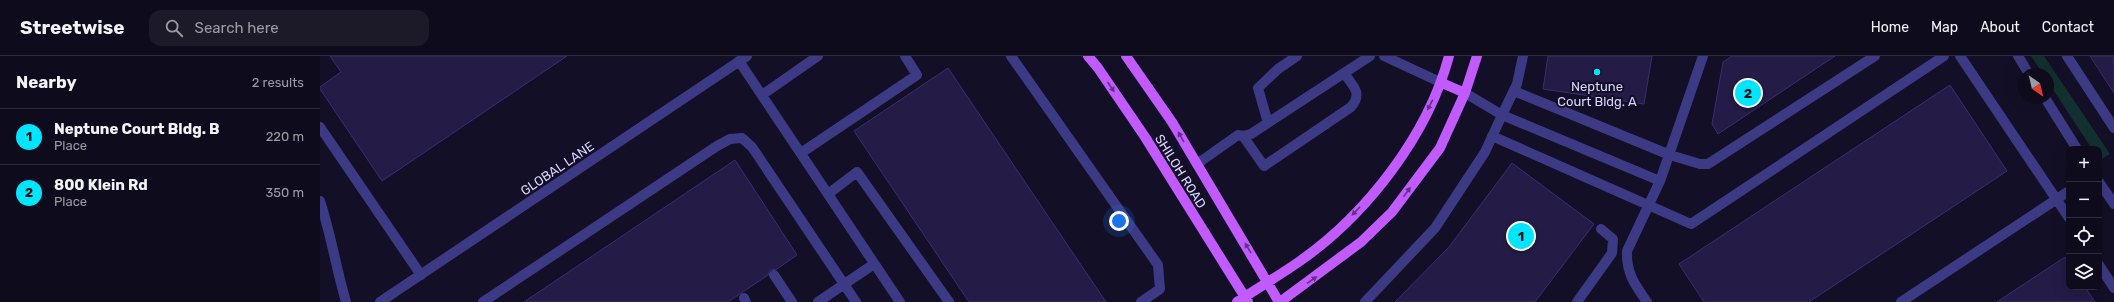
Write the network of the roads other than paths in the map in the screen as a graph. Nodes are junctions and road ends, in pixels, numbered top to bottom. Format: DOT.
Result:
graph roads {
  1 [pos="818,56"];
  2 [pos="906,56"];
  3 [pos="1011,56"];
  4 [pos="1088,56"];
  5 [pos="1126,56"];
  6 [pos="1297,56"];
  7 [pos="1370,56"];
  8 [pos="1384,56"];
  9 [pos="1449,56"];
  10 [pos="1477,56"];
  11 [pos="1523,56"];
  12 [pos="1703,56"];
  13 [pos="1875,56"];
  14 [pos="1944,56"];
  15 [pos="1960,56"];
  16 [pos="2018,56"];
  17 [pos="2067,56"];
  18 [pos="743,59"];
  19 [pos="2025,68"];
  20 [pos="1344,73"];
  21 [pos="1442,83"];
  22 [pos="1514,91"];
  23 [pos="1465,94"];
  24 [pos="762,95"];
  25 [pos="2048,104"];
  26 [pos="1502,115"];
  27 [pos="1268,122"];
  28 [pos="320,127"];
  29 [pos="2114,128"];
  30 [pos="1243,136"];
  31 [pos="1492,136"];
  32 [pos="2075,146"];
  33 [pos="800,153"];
  34 [pos="1670,155"];
  35 [pos="1197,164"];
  36 [pos="1660,181"];
  37 [pos="2102,186"];
  38 [pos="2066,193"];
  39 [pos="828,194"];
  40 [pos="2056,199"];
  41 [pos="320,201"];
  42 [pos="2114,204"];
  43 [pos="1650,206"];
  44 [pos="2066,214"];
  45 [pos="1601,229"];
  46 [pos="874,264"];
  47 [pos="2102,270"];
  48 [pos="421,275"];
  49 [pos="774,275"];
  50 [pos="1268,282"];
  51 [pos="844,284"];
  52 [pos="2114,288"];
  53 [pos="1243,300"];
  54 [pos="346,302"];
  55 [pos="380,302"];
  56 [pos="483,302"];
  57 [pos="792,302"];
  58 [pos="818,302"];
  59 [pos="856,302"];
  60 [pos="900,302"];
  61 [pos="949,302"];
  62 [pos="1141,302"];
  63 [pos="1279,302"];
  64 [pos="1365,302"];
  65 [pos="1577,302"];
  66 [pos="1647,302"];
  67 [pos="1901,302"];
  1 -- 24 [label="street"];
  2 -- 33 [label="street"];
  3 -- 62 [label="street"];
  4 -- 53 [label="main road, SHILOH ROAD, one-way"];
  35 -- 5 [label="main road, SHILOH ROAD, one-way"];
  6 -- 27 [label="street"];
  7 -- 20 [label="street"];
  8 -- 21 [label="street"];
  9 -- 21 [label="main road"];
  10 -- 23 [label="main road"];
  11 -- 22 [label="street"];
  12 -- 34 [label="street"];
  13 -- 34 [label="street"];
  14 -- 43 [label="street"];
  15 -- 40 [label="street"];
  16 -- 19 [label="street"];
  17 -- 29 [label="street"];
  18 -- 24 [label="street"];
  18 -- 48 [label="street, GLOBAL LANE"];
  20 -- 27 [label="street"];
  20 -- 30 [label="street"];
  21 -- 23 [label="main road"];
  21 -- 50 [label="main road, one-way"];
  22 -- 26 [label="street"];
  22 -- 34 [label="street"];
  23 -- 26 [label="street"];
  63 -- 23 [label="main road, one-way"];
  24 -- 33 [label="street"];
  25 -- 32 [label="street"];
  26 -- 31 [label="street"];
  26 -- 36 [label="street"];
  27 -- 30 [label="street"];
  28 -- 48 [label="street"];
  30 -- 35 [label="street"];
  31 -- 43 [label="street"];
  31 -- 64 [label="street"];
  33 -- 39 [label="street"];
  34 -- 36 [label="street"];
  50 -- 35 [label="main road, SHILOH ROAD, one-way"];
  36 -- 43 [label="street"];
  37 -- 42 [label="street"];
  38 -- 40 [label="street"];
  39 -- 46 [label="street"];
  39 -- 61 [label="street"];
  40 -- 44 [label="street"];
  40 -- 67 [label="street"];
  41 -- 54 [label="street"];
  43 -- 66 [label="street"];
  45 -- 65 [label="street"];
  46 -- 51 [label="street"];
  46 -- 60 [label="street"];
  47 -- 52 [label="street"];
  48 -- 55 [label="street, GLOBAL LANE"];
  49 -- 57 [label="street"];
  50 -- 53 [label="main road"];
  50 -- 63 [label="main road, SHILOH ROAD"];
  51 -- 56 [label="street"];
  51 -- 58 [label="street"];
  51 -- 59 [label="street"];
}
